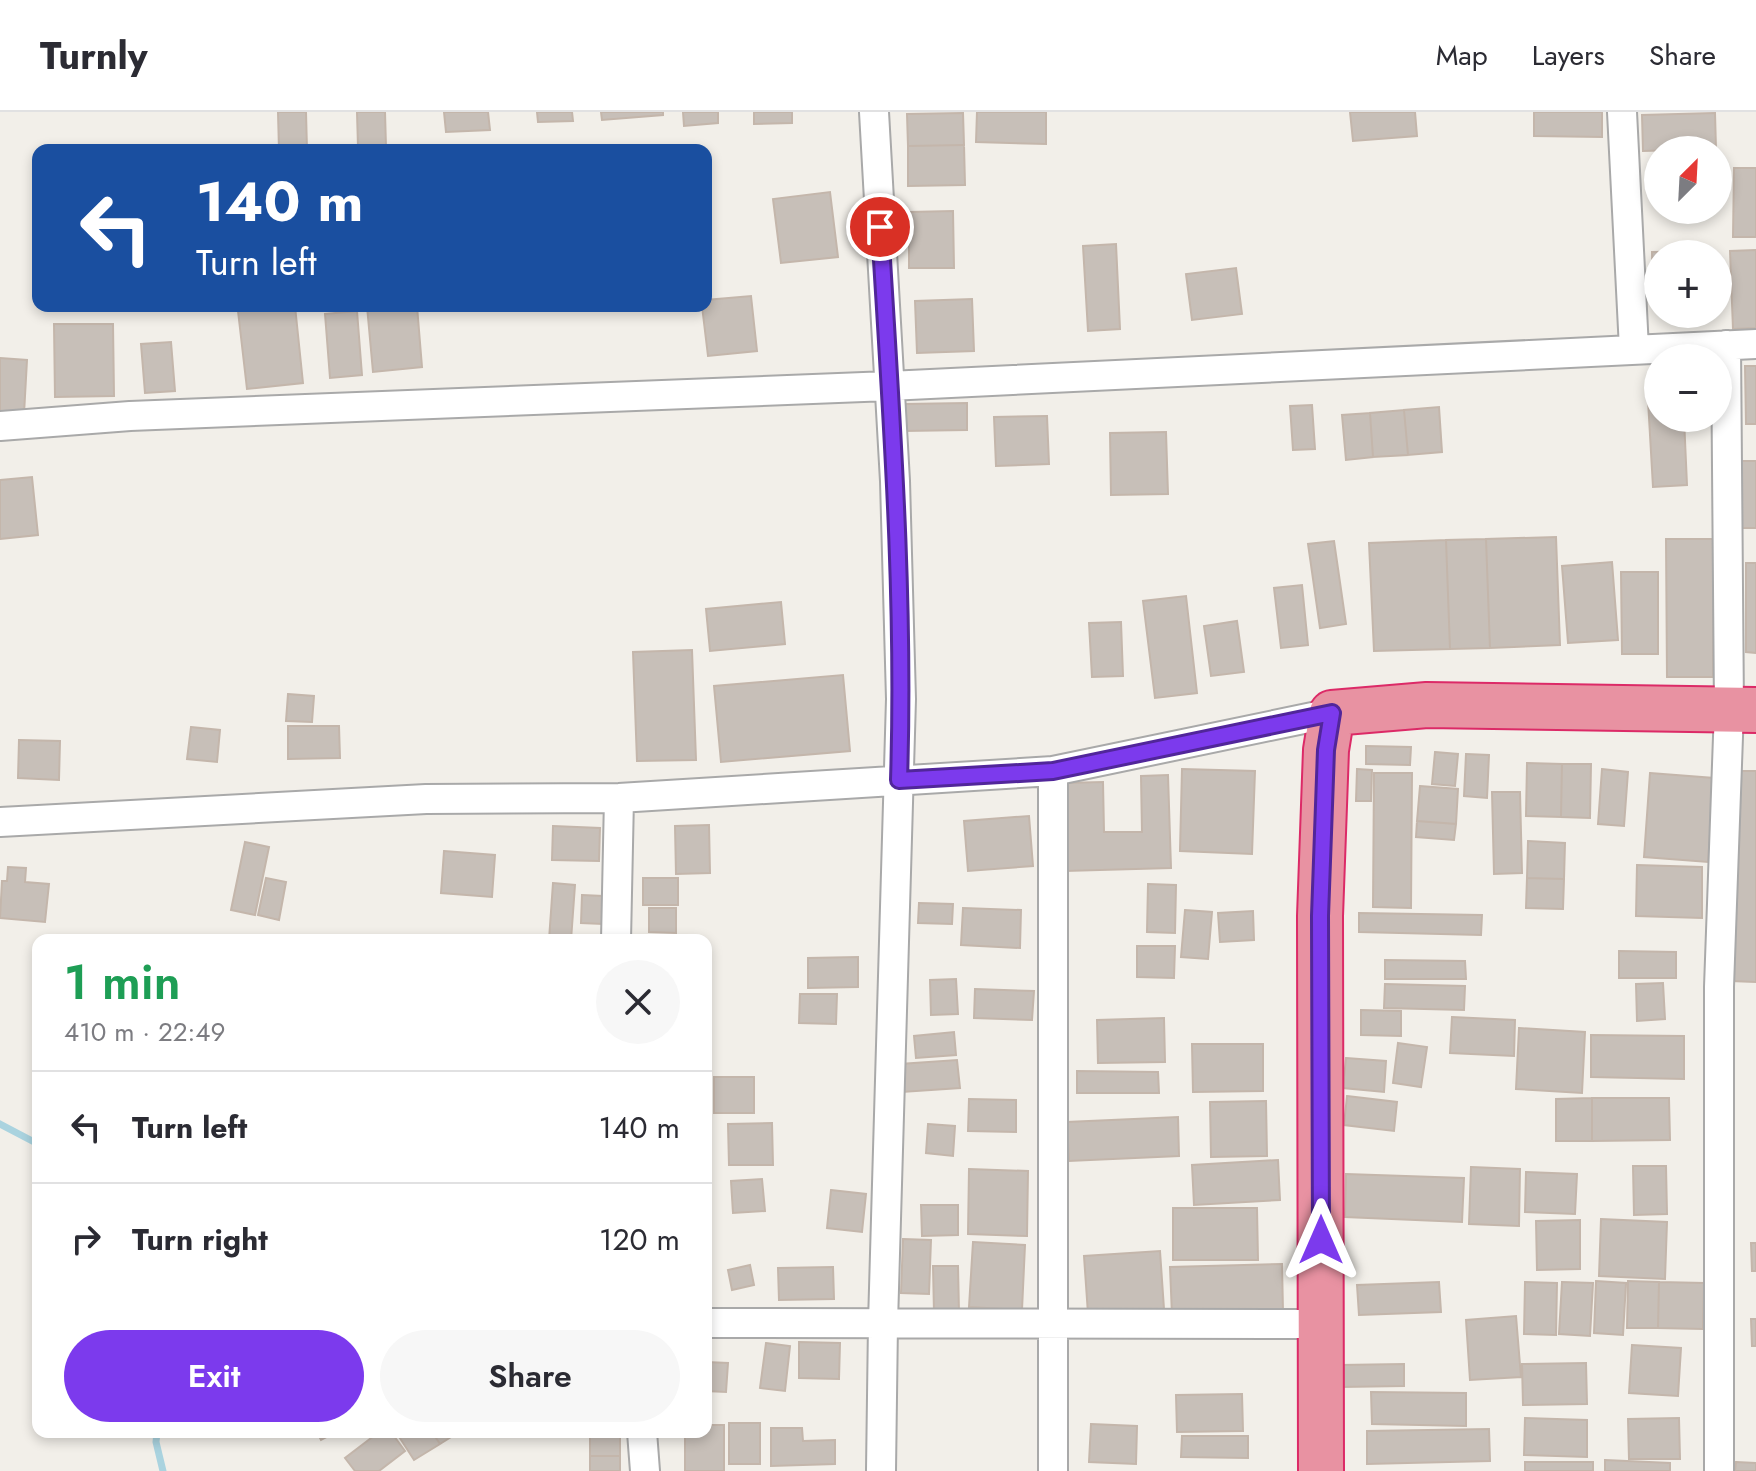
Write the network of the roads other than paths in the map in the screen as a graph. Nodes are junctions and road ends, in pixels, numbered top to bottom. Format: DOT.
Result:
graph roads {
  1 [pos="874,112"];
  2 [pos="1622,112"];
  3 [pos="1756,344"];
  4 [pos="1732,345"];
  5 [pos="1634,349"];
  6 [pos="1644,349"];
  7 [pos="889,386"];
  8 [pos="0,426"];
  9 [pos="1730,432"];
  10 [pos="1742,710"];
  11 [pos="1332,713"];
  12 [pos="1053,771"];
  13 [pos="899,780"];
  14 [pos="619,798"];
  15 [pos="0,822"];
  16 [pos="616,934"];
  17 [pos="712,1323"];
  18 [pos="883,1323"];
  19 [pos="1321,1324"];
  20 [pos="1052,1325"];
  21 [pos="642,1438"];
  22 [pos="645,1471"];
  23 [pos="881,1471"];
  24 [pos="1053,1471"];
  25 [pos="1321,1471"];
  26 [pos="1719,1471"];
  1 -- 7 [label="street"];
  2 -- 5 [label="street"];
  3 -- 4 [label="street"];
  5 -- 6 [label="street"];
  5 -- 7 [label="street"];
  7 -- 8 [label="street"];
  7 -- 13 [label="street"];
  9 -- 10 [label="street"];
  10 -- 11 [label="highway"];
  10 -- 26 [label="street"];
  11 -- 12 [label="street"];
  11 -- 19 [label="highway"];
  12 -- 13 [label="street"];
  12 -- 20 [label="street"];
  13 -- 14 [label="street"];
  13 -- 18 [label="street"];
  14 -- 15 [label="street"];
  14 -- 16 [label="street"];
  17 -- 18 [label="street"];
  18 -- 20 [label="street"];
  18 -- 23 [label="street"];
  19 -- 20 [label="street"];
  19 -- 25 [label="highway"];
  20 -- 24 [label="street"];
  21 -- 22 [label="street"];
}
